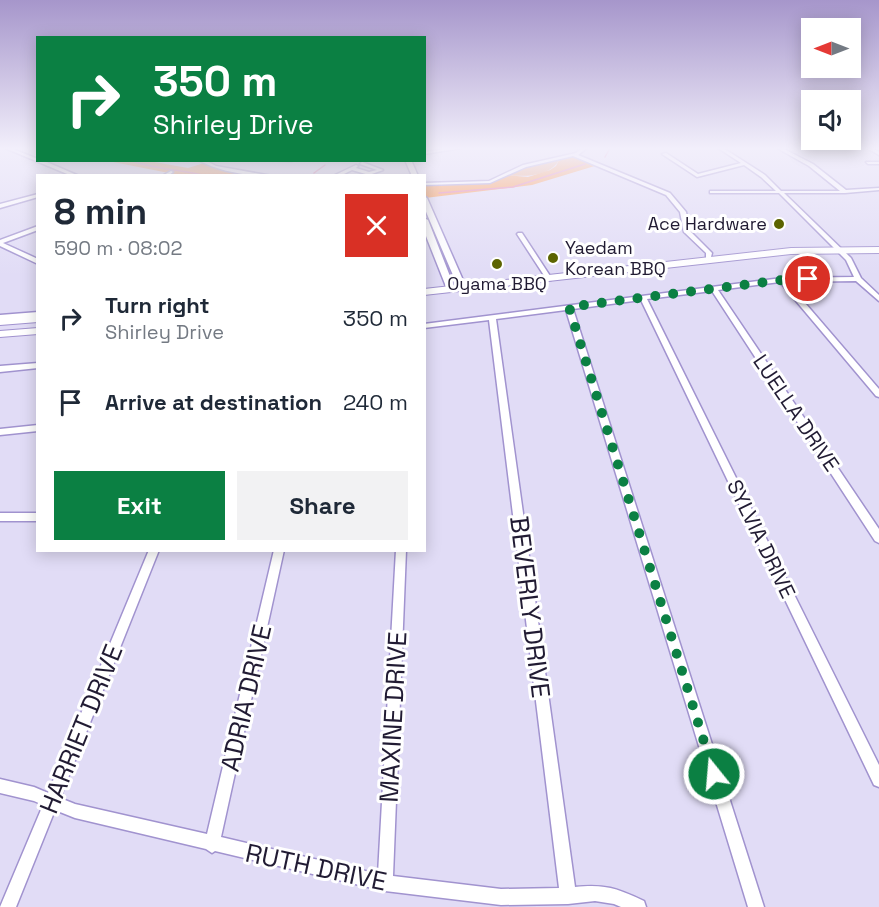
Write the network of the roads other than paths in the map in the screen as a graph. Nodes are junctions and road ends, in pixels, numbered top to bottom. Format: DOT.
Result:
graph roads {
  1 [pos="659,190"];
  2 [pos="864,190"];
  3 [pos="712,192"];
  4 [pos="780,192"];
  5 [pos="845,192"];
  6 [pos="36,196"];
  7 [pos="0,206"];
  8 [pos="429,220"];
  9 [pos="36,229"];
  10 [pos="520,234"];
  11 [pos="0,243"];
  12 [pos="879,244"];
  13 [pos="837,248"];
  14 [pos="879,250"];
  15 [pos="708,256"];
  16 [pos="36,261"];
  17 [pos="546,275"];
  18 [pos="858,279"];
  19 [pos="782,280"];
  20 [pos="426,285"];
  21 [pos="455,285"];
  22 [pos="713,288"];
  23 [pos="426,292"];
  24 [pos="644,297"];
  25 [pos="879,298"];
  26 [pos="569,307"];
  27 [pos="36,317"];
  28 [pos="492,317"];
  29 [pos="0,320"];
  30 [pos="426,326"];
  31 [pos="36,331"];
  32 [pos="0,333"];
  33 [pos="36,366"];
  34 [pos="0,369"];
  35 [pos="879,394"];
  36 [pos="36,428"];
  37 [pos="0,432"];
  38 [pos="0,517"];
  39 [pos="36,517"];
  40 [pos="879,538"];
  41 [pos="153,552"];
  42 [pos="279,552"];
  43 [pos="401,552"];
  44 [pos="879,780"];
  45 [pos="0,786"];
  46 [pos="51,802"];
  47 [pos="212,845"];
  48 [pos="385,883"];
  49 [pos="568,896"];
  50 [pos="8,907"];
  51 [pos="638,907"];
  52 [pos="756,907"];
  1 -- 15 [label="street"];
  2 -- 5 [label="street"];
  3 -- 4 [label="street"];
  4 -- 5 [label="street"];
  4 -- 13 [label="street"];
  6 -- 7 [label="street"];
  8 -- 21 [label="street"];
  9 -- 11 [label="street"];
  10 -- 17 [label="street"];
  11 -- 16 [label="street"];
  12 -- 13 [label="main road"];
  13 -- 14 [label="main road"];
  13 -- 15 [label="main road"];
  13 -- 18 [label="street"];
  15 -- 17 [label="main road"];
  17 -- 21 [label="main road"];
  18 -- 19 [label="street"];
  18 -- 25 [label="street"];
  19 -- 22 [label="street"];
  19 -- 35 [label="street"];
  20 -- 21 [label="main road"];
  21 -- 23 [label="main road"];
  22 -- 24 [label="street"];
  22 -- 40 [label="street, LUELLA DRIVE"];
  24 -- 26 [label="street"];
  24 -- 44 [label="street, SYLVIA DRIVE"];
  26 -- 28 [label="street"];
  26 -- 52 [label="street"];
  27 -- 29 [label="main road"];
  28 -- 30 [label="street"];
  28 -- 49 [label="street, BEVERLY DRIVE"];
  31 -- 32 [label="main road"];
  33 -- 34 [label="street"];
  36 -- 37 [label="street"];
  38 -- 39 [label="street"];
  41 -- 46 [label="street, HARRIET DRIVE"];
  42 -- 47 [label="street, ADRIA DRIVE"];
  43 -- 48 [label="street, MAXINE DRIVE"];
  45 -- 46 [label="street, RUTH DRIVE"];
  46 -- 47 [label="street, RUTH DRIVE"];
  46 -- 50 [label="street, HARRIET DRIVE"];
  47 -- 48 [label="street, RUTH DRIVE"];
  48 -- 49 [label="street, RUTH DRIVE"];
  49 -- 51 [label="street, RUTH DRIVE"];
}
